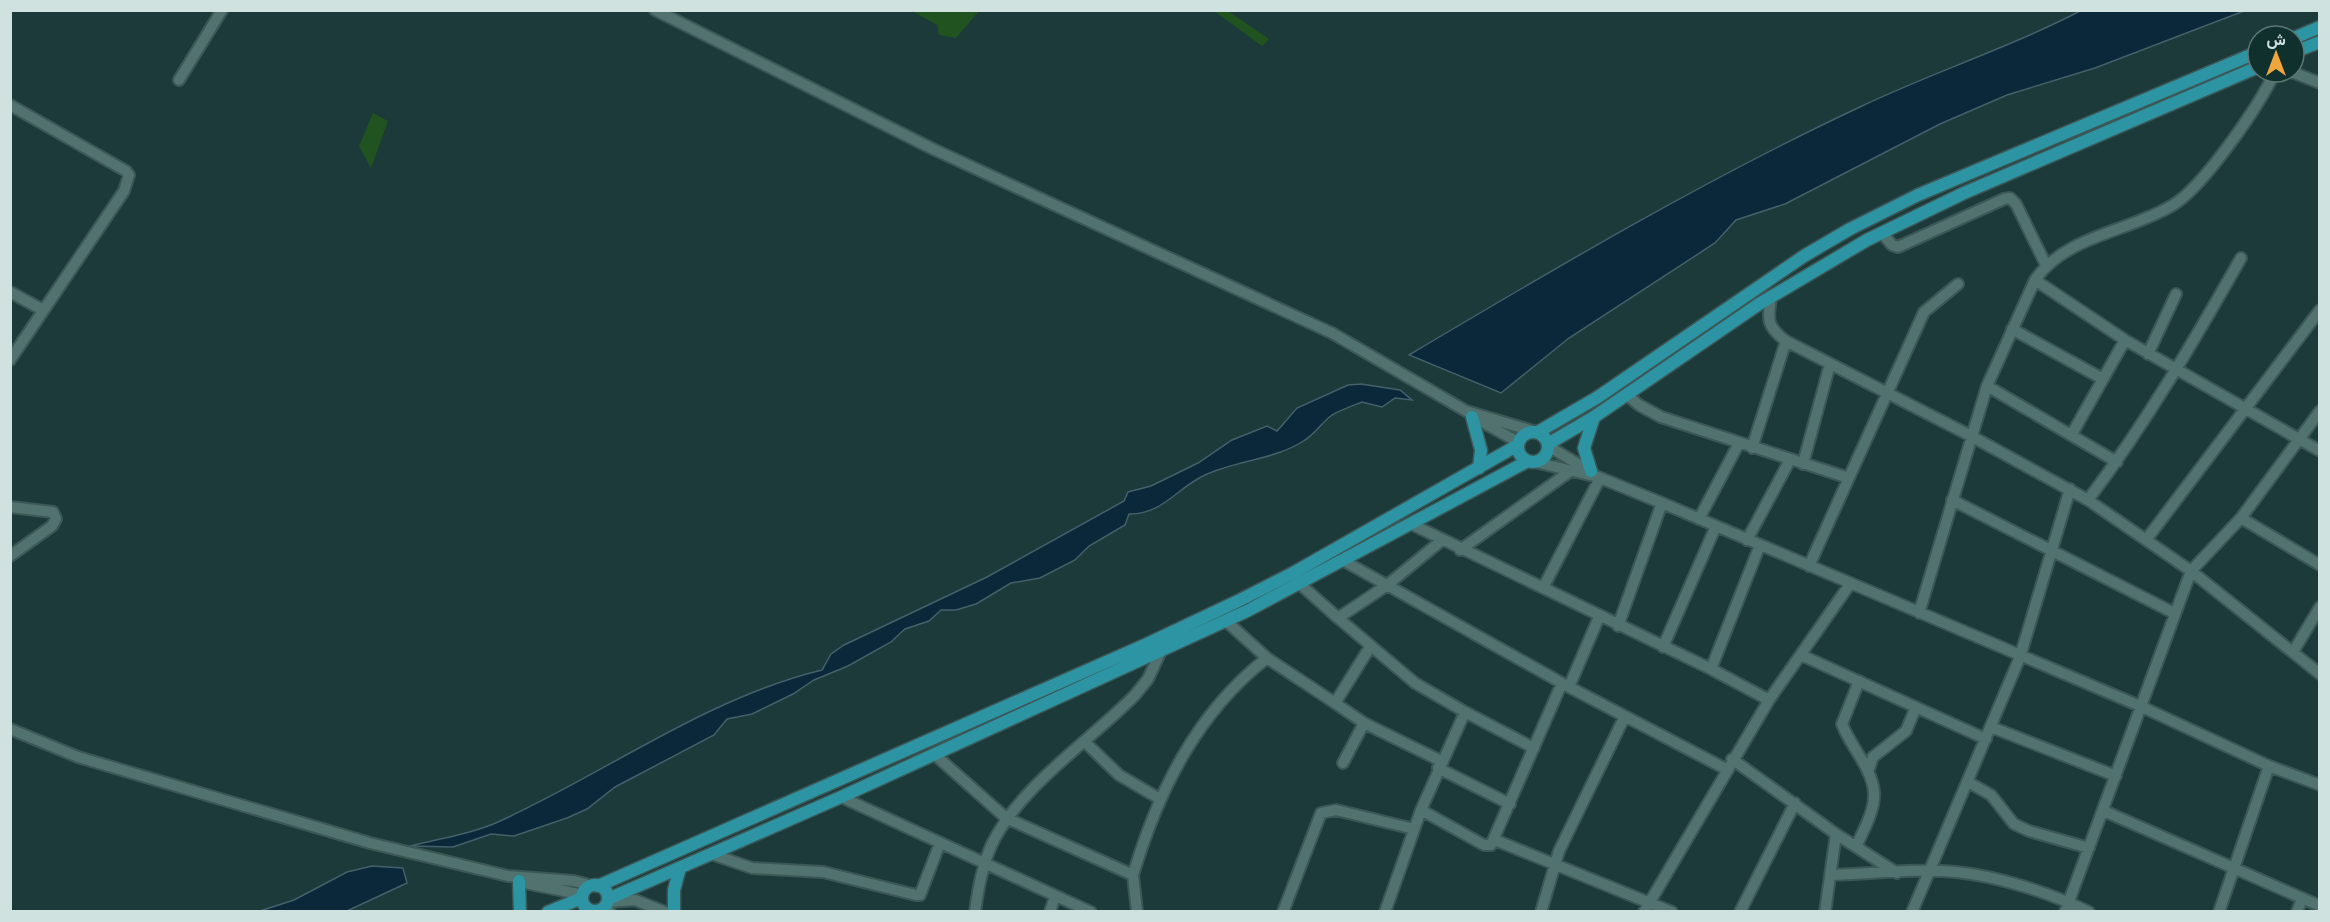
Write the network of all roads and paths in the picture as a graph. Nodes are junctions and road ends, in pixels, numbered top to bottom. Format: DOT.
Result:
graph roads {
  1 [pos="222,10"];
  2 [pos="655,10"];
  3 [pos="2246,57"];
  4 [pos="2246,72"];
  5 [pos="179,80"];
  6 [pos="2268,84"];
  7 [pos="10,105"];
  8 [pos="1881,233"];
  9 [pos="2241,258"];
  10 [pos="2046,265"];
  11 [pos="2035,280"];
  12 [pos="1958,284"];
  13 [pos="10,292"];
  14 [pos="2176,294"];
  15 [pos="1771,297"];
  16 [pos="43,310"];
  17 [pos="2319,310"];
  18 [pos="2012,329"];
  19 [pos="2125,340"];
  20 [pos="1786,341"];
  21 [pos="2148,354"];
  22 [pos="10,360"];
  23 [pos="1830,364"];
  24 [pos="2177,371"];
  25 [pos="2103,380"];
  26 [pos="1987,386"];
  27 [pos="1889,393"];
  28 [pos="1627,395"];
  29 [pos="2244,407"];
  30 [pos="2319,411"];
  31 [pos="1469,414"];
  32 [pos="1594,417"];
  33 [pos="1535,432"];
  34 [pos="2072,434"];
  35 [pos="1971,436"];
  36 [pos="2299,440"];
  37 [pos="1739,443"];
  38 [pos="1518,444"];
  39 [pos="1548,445"];
  40 [pos="1752,448"];
  41 [pos="2319,451"];
  42 [pos="1790,460"];
  43 [pos="1532,462"];
  44 [pos="2117,462"];
  45 [pos="1803,464"];
  46 [pos="1479,468"];
  47 [pos="1572,470"];
  48 [pos="1596,476"];
  49 [pos="1849,478"];
  50 [pos="2070,489"];
  51 [pos="1952,500"];
  52 [pos="2088,500"];
  53 [pos="1662,503"];
  54 [pos="10,507"];
  55 [pos="2241,518"];
  56 [pos="1699,519"];
  57 [pos="1411,524"];
  58 [pos="1716,526"];
  59 [pos="1748,540"];
  60 [pos="2146,540"];
  61 [pos="1441,541"];
  62 [pos="1760,545"];
  63 [pos="1460,550"];
  64 [pos="2050,551"];
  65 [pos="10,556"];
  66 [pos="1344,561"];
  67 [pos="2319,565"];
  68 [pos="1809,566"];
  69 [pos="2191,571"];
  70 [pos="1300,584"];
  71 [pos="1850,584"];
  72 [pos="1386,586"];
  73 [pos="1543,588"];
  74 [pos="2319,607"];
  75 [pos="1919,613"];
  76 [pos="2174,613"];
  77 [pos="1599,617"];
  78 [pos="1338,618"];
  79 [pos="1226,621"];
  80 [pos="1618,626"];
  81 [pos="1663,646"];
  82 [pos="1370,647"];
  83 [pos="1161,651"];
  84 [pos="2293,652"];
  85 [pos="1801,655"];
  86 [pos="2020,657"];
  87 [pos="1267,658"];
  88 [pos="1711,669"];
  89 [pos="2319,674"];
  90 [pos="1859,681"];
  91 [pos="1565,685"];
  92 [pos="1769,700"];
  93 [pos="1335,703"];
  94 [pos="2140,706"];
  95 [pos="1916,707"];
  96 [pos="1465,712"];
  97 [pos="1625,716"];
  98 [pos="1364,723"];
  99 [pos="1991,727"];
  100 [pos="10,729"];
  101 [pos="1986,739"];
  102 [pos="1085,742"];
  103 [pos="1534,748"];
  104 [pos="934,754"];
  105 [pos="1732,759"];
  106 [pos="1343,763"];
  107 [pos="1440,764"];
  108 [pos="2269,766"];
  109 [pos="1726,770"];
  110 [pos="1868,772"];
  111 [pos="2116,776"];
  112 [pos="1968,782"];
  113 [pos="2319,785"];
  114 [pos="841,797"];
  115 [pos="1160,799"];
  116 [pos="1796,803"];
  117 [pos="1510,804"];
  118 [pos="1421,810"];
  119 [pos="2104,811"];
  120 [pos="1006,818"];
  121 [pos="1414,829"];
  122 [pos="1836,834"];
  123 [pos="1495,840"];
  124 [pos="940,843"];
  125 [pos="1856,847"];
  126 [pos="2089,848"];
  127 [pos="711,854"];
  128 [pos="1556,863"];
  129 [pos="984,864"];
  130 [pos="680,868"];
  131 [pos="2232,868"];
  132 [pos="1930,872"];
  133 [pos="1897,874"];
  134 [pos="1133,875"];
  135 [pos="1830,875"];
  136 [pos="514,878"];
  137 [pos="596,886"];
  138 [pos="1055,896"];
  139 [pos="582,897"];
  140 [pos="2302,898"];
  141 [pos="1648,901"];
  142 [pos="2319,906"];
  143 [pos="2067,907"];
  144 [pos="601,908"];
  145 [pos="1091,911"];
  146 [pos="520,912"];
  147 [pos="549,912"];
  148 [pos="665,912"];
  149 [pos="674,912"];
  150 [pos="975,912"];
  151 [pos="1050,912"];
  152 [pos="1137,912"];
  153 [pos="1283,912"];
  154 [pos="1385,912"];
  155 [pos="1541,912"];
  156 [pos="1644,912"];
  157 [pos="1672,912"];
  158 [pos="1740,912"];
  159 [pos="1825,912"];
  160 [pos="1912,912"];
  161 [pos="2088,912"];
  162 [pos="2219,912"];
  163 [pos="2297,912"];
  1 -- 5 [label="street"];
  2 -- 31 [label="street"];
  3 -- 33 [label="main road"];
  4 -- 8 [label="main road"];
  6 -- 10 [label="street"];
  7 -- 16 [label="street"];
  8 -- 10 [label="street"];
  8 -- 15 [label="main road"];
  9 -- 24 [label="street"];
  10 -- 11 [label="street"];
  11 -- 18 [label="street"];
  11 -- 19 [label="street"];
  12 -- 27 [label="street"];
  13 -- 16 [label="street"];
  14 -- 21 [label="street"];
  15 -- 20 [label="street"];
  15 -- 28 [label="main road"];
  16 -- 22 [label="street"];
  17 -- 29 [label="street"];
  18 -- 25 [label="street"];
  18 -- 26 [label="street"];
  19 -- 21 [label="street"];
  19 -- 25 [label="street"];
  20 -- 23 [label="street"];
  20 -- 40 [label="street"];
  21 -- 24 [label="street"];
  23 -- 27 [label="street"];
  23 -- 45 [label="street"];
  24 -- 29 [label="street"];
  24 -- 44 [label="street"];
  25 -- 34 [label="street"];
  26 -- 34 [label="street"];
  26 -- 35 [label="street"];
  27 -- 35 [label="street"];
  27 -- 49 [label="street"];
  28 -- 32 [label="main road"];
  28 -- 37 [label="street"];
  29 -- 36 [label="street"];
  29 -- 60 [label="street"];
  30 -- 36 [label="street"];
  31 -- 33 [label="street"];
  31 -- 38 [label="street"];
  31 -- 46 [label="main road"];
  32 -- 39 [label="main road"];
  32 -- 48 [label="main road"];
  33 -- 38 [label="main road"];
  33 -- 39 [label="main road"];
  34 -- 44 [label="street"];
  35 -- 50 [label="street"];
  35 -- 51 [label="street"];
  36 -- 41 [label="street"];
  36 -- 55 [label="street"];
  37 -- 40 [label="street"];
  37 -- 56 [label="street"];
  38 -- 43 [label="main road"];
  38 -- 46 [label="main road"];
  39 -- 43 [label="main road"];
  39 -- 48 [label="street"];
  40 -- 42 [label="street"];
  42 -- 45 [label="street"];
  42 -- 59 [label="street"];
  43 -- 47 [label="street"];
  43 -- 57 [label="main road"];
  44 -- 52 [label="street"];
  45 -- 49 [label="street"];
  46 -- 137 [label="main road"];
  47 -- 48 [label="street"];
  47 -- 63 [label="street"];
  48 -- 53 [label="street"];
  48 -- 73 [label="street"];
  49 -- 68 [label="street"];
  50 -- 52 [label="street"];
  50 -- 64 [label="street"];
  51 -- 64 [label="street"];
  51 -- 75 [label="street"];
  52 -- 60 [label="street"];
  53 -- 56 [label="street"];
  53 -- 80 [label="street"];
  54 -- 65 [label="street"];
  55 -- 67 [label="street"];
  55 -- 69 [label="street"];
  56 -- 58 [label="street"];
  57 -- 61 [label="street"];
  57 -- 66 [label="main road"];
  58 -- 59 [label="street"];
  58 -- 81 [label="street"];
  59 -- 62 [label="street"];
  60 -- 69 [label="street"];
  61 -- 63 [label="street"];
  61 -- 72 [label="street"];
  62 -- 68 [label="street"];
  62 -- 88 [label="street"];
  63 -- 73 [label="street"];
  64 -- 76 [label="street"];
  64 -- 86 [label="street"];
  66 -- 70 [label="main road"];
  66 -- 72 [label="street"];
  68 -- 71 [label="street"];
  69 -- 76 [label="street"];
  69 -- 84 [label="street"];
  70 -- 78 [label="street"];
  70 -- 79 [label="main road"];
  71 -- 75 [label="street"];
  71 -- 85 [label="street"];
  72 -- 78 [label="street"];
  72 -- 91 [label="street"];
  73 -- 77 [label="street"];
  74 -- 84 [label="street"];
  75 -- 86 [label="street"];
  76 -- 94 [label="street"];
  77 -- 80 [label="street"];
  77 -- 91 [label="street"];
  78 -- 82 [label="street"];
  79 -- 83 [label="main road"];
  79 -- 87 [label="street"];
  80 -- 81 [label="street"];
  81 -- 88 [label="street"];
  82 -- 93 [label="street"];
  82 -- 96 [label="street"];
  83 -- 102 [label="street"];
  83 -- 104 [label="main road"];
  84 -- 89 [label="street"];
  85 -- 90 [label="street"];
  85 -- 92 [label="street"];
  86 -- 94 [label="street"];
  86 -- 99 [label="street"];
  87 -- 93 [label="street"];
  87 -- 115 [label="street"];
  88 -- 92 [label="street"];
  90 -- 95 [label="street"];
  90 -- 110 [label="street"];
  91 -- 97 [label="street"];
  91 -- 103 [label="street"];
  92 -- 105 [label="street"];
  93 -- 98 [label="street"];
  94 -- 108 [label="street"];
  94 -- 111 [label="street"];
  95 -- 101 [label="street"];
  95 -- 110 [label="street"];
  96 -- 103 [label="street"];
  96 -- 107 [label="street"];
  97 -- 109 [label="street"];
  97 -- 128 [label="street"];
  98 -- 106 [label="street"];
  98 -- 107 [label="street"];
  99 -- 101 [label="street"];
  99 -- 111 [label="street"];
  100 -- 136 [label="street"];
  101 -- 112 [label="street"];
  102 -- 115 [label="street"];
  102 -- 120 [label="street"];
  103 -- 117 [label="street"];
  104 -- 114 [label="main road"];
  104 -- 120 [label="street"];
  105 -- 109 [label="street"];
  105 -- 116 [label="street"];
  107 -- 117 [label="street"];
  107 -- 118 [label="street"];
  108 -- 113 [label="street"];
  108 -- 131 [label="street"];
  109 -- 141 [label="street"];
  110 -- 125 [label="street"];
  111 -- 119 [label="street"];
  112 -- 126 [label="street"];
  112 -- 132 [label="street"];
  114 -- 124 [label="street"];
  114 -- 127 [label="main road"];
  115 -- 134 [label="street"];
  116 -- 122 [label="street"];
  116 -- 158 [label="street"];
  117 -- 123 [label="street"];
  118 -- 121 [label="street"];
  118 -- 123 [label="street"];
  119 -- 126 [label="street"];
  119 -- 131 [label="street"];
  120 -- 129 [label="street"];
  120 -- 134 [label="street"];
  121 -- 153 [label="street"];
  121 -- 154 [label="street"];
  122 -- 125 [label="street"];
  122 -- 135 [label="street"];
  123 -- 128 [label="street"];
  124 -- 127 [label="street"];
  124 -- 129 [label="street"];
  125 -- 133 [label="street"];
  126 -- 143 [label="street"];
  127 -- 130 [label="main road"];
  128 -- 141 [label="street"];
  128 -- 155 [label="street"];
  129 -- 138 [label="street"];
  129 -- 150 [label="street"];
  130 -- 144 [label="main road"];
  130 -- 149 [label="main road"];
  131 -- 140 [label="street"];
  131 -- 162 [label="street"];
  132 -- 133 [label="street"];
  132 -- 143 [label="street"];
  132 -- 160 [label="street"];
  133 -- 135 [label="street"];
  134 -- 152 [label="street"];
  135 -- 159 [label="street"];
  136 -- 137 [label="street"];
  136 -- 139 [label="street"];
  136 -- 146 [label="main road"];
  137 -- 139 [label="main road"];
  137 -- 144 [label="main road"];
  138 -- 145 [label="street"];
  138 -- 151 [label="street"];
  139 -- 144 [label="main road"];
  139 -- 147 [label="main road"];
  140 -- 142 [label="street"];
  140 -- 163 [label="street"];
  141 -- 156 [label="street"];
  141 -- 157 [label="street"];
  143 -- 161 [label="street"];
  144 -- 148 [label="street"];
}
